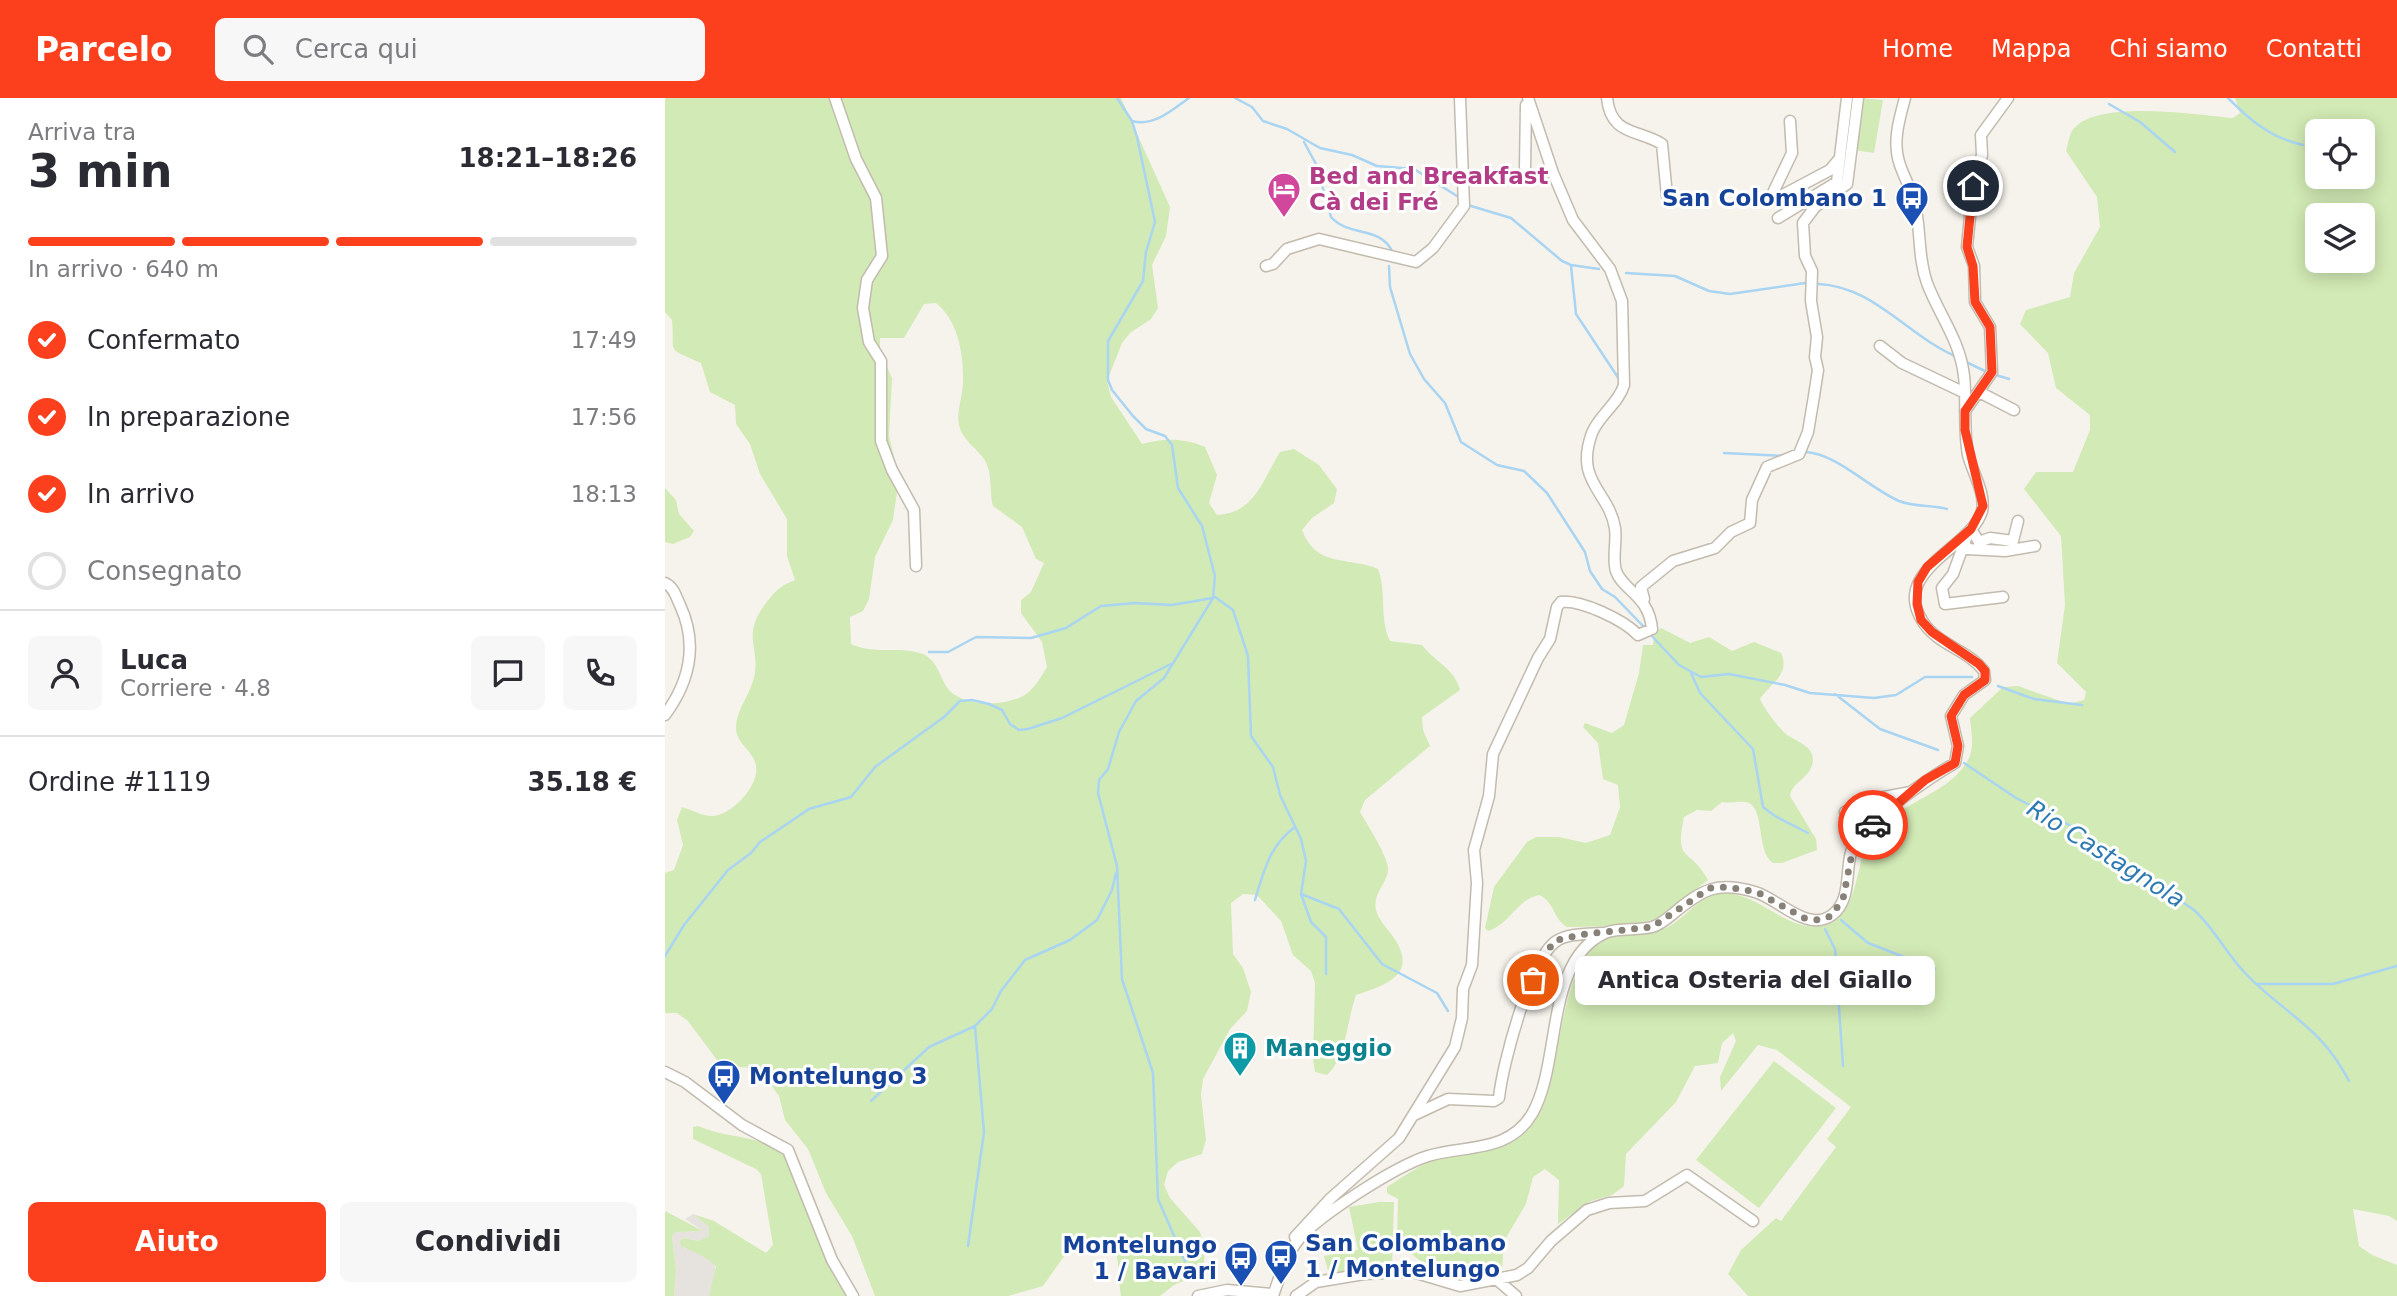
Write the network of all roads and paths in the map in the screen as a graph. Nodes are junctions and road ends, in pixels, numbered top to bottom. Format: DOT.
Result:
graph roads {
  1 [pos="835,98"];
  2 [pos="1460,98"];
  3 [pos="1607,98"];
  4 [pos="1847,98"];
  5 [pos="1858,98"];
  6 [pos="1905,98"];
  7 [pos="2008,98"];
  8 [pos="1528,99"];
  9 [pos="1790,121"];
  10 [pos="1840,158"];
  11 [pos="1525,167"];
  12 [pos="1667,196"];
  13 [pos="1778,218"];
  14 [pos="1266,266"];
  15 [pos="1880,346"];
  16 [pos="1979,392"];
  17 [pos="1965,393"];
  18 [pos="2014,410"];
  19 [pos="1965,411"];
  20 [pos="2018,521"];
  21 [pos="1969,531"];
  22 [pos="1965,544"];
  23 [pos="2035,546"];
  24 [pos="916,566"];
  25 [pos="665,583"];
  26 [pos="2003,597"];
  27 [pos="1646,607"];
  28 [pos="665,715"];
  29 [pos="1911,792"];
  30 [pos="1845,812"];
  31 [pos="1606,932"];
  32 [pos="665,1072"];
  33 [pos="1414,1115"];
  34 [pos="1753,1221"];
  35 [pos="1293,1248"];
  36 [pos="1495,1278"];
  37 [pos="1273,1295"];
  38 [pos="853,1296"];
  39 [pos="1198,1296"];
  40 [pos="1296,1296"];
  41 [pos="1516,1296"];
  1 -- 24 [label="street"];
  2 -- 14 [label="street"];
  3 -- 12 [label="street"];
  4 -- 10 [label="street"];
  5 -- 27 [label="street"];
  6 -- 17 [label="street"];
  7 -- 16 [label="street"];
  8 -- 11 [label="street"];
  8 -- 27 [label="street"];
  9 -- 10 [label="street"];
  10 -- 13 [label="street"];
  15 -- 17 [label="street"];
  16 -- 18 [label="street"];
  16 -- 19 [label="street"];
  17 -- 19 [label="street"];
  19 -- 21 [label="street"];
  20 -- 21 [label="street"];
  21 -- 22 [label="street"];
  21 -- 29 [label="street"];
  22 -- 23 [label="street"];
  22 -- 26 [label="street"];
  25 -- 28 [label="street"];
  27 -- 33 [label="street"];
  29 -- 30 [label="street"];
  29 -- 31 [label="street"];
  31 -- 33 [label="street"];
  31 -- 35 [label="street"];
  32 -- 38 [label="street"];
  33 -- 35 [label="street"];
  34 -- 36 [label="street"];
  35 -- 37 [label="street"];
  36 -- 40 [label="street"];
  36 -- 41 [label="street"];
  37 -- 39 [label="street"];
}
